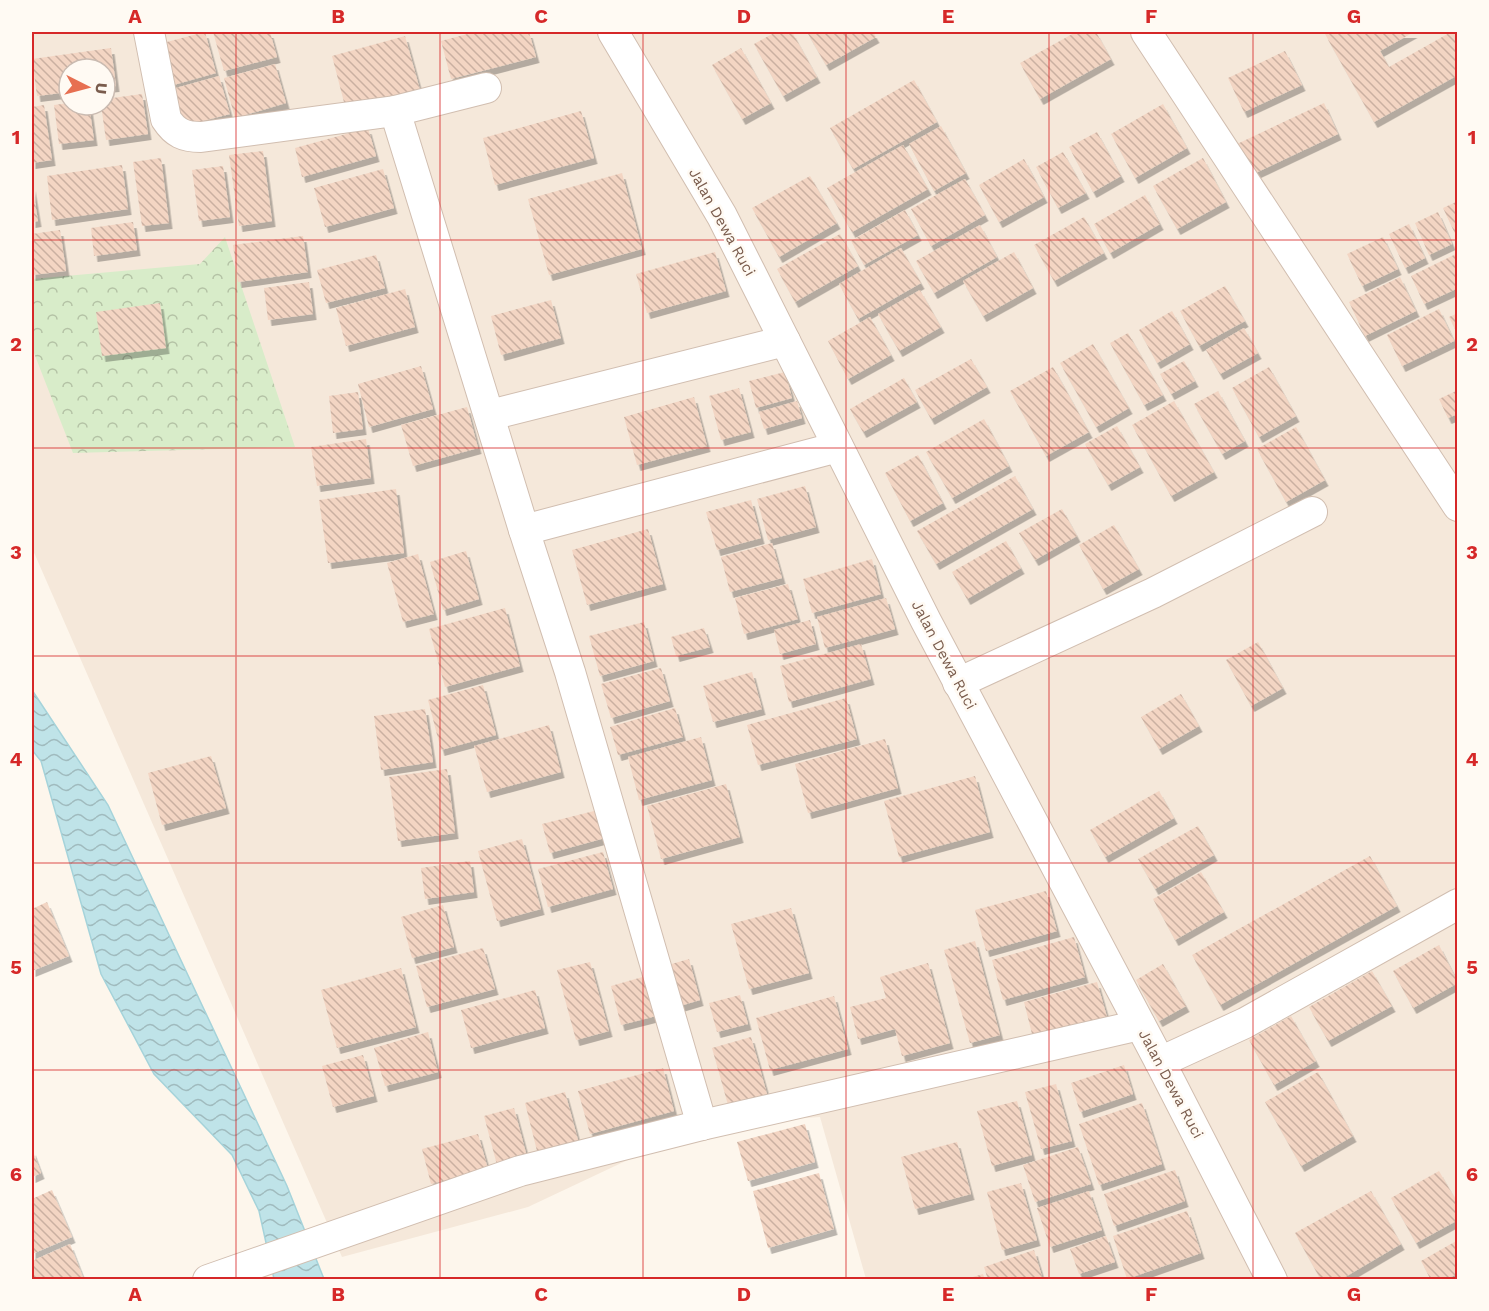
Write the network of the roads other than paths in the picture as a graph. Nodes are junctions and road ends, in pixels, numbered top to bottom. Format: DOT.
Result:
graph roads {
  1 [pos="149,32"];
  2 [pos="612,32"];
  3 [pos="1146,32"];
  4 [pos="486,88"];
  5 [pos="395,111"];
  6 [pos="785,341"];
  7 [pos="489,415"];
  8 [pos="838,447"];
  9 [pos="1456,499"];
  10 [pos="1312,513"];
  11 [pos="524,530"];
  12 [pos="958,683"];
  13 [pos="1458,904"];
  14 [pos="1140,1026"];
  15 [pos="1160,1062"];
  16 [pos="702,1125"];
  17 [pos="225,1275"];
  18 [pos="1272,1280"];
  1 -- 5 [label="street"];
  2 -- 6 [label="street, Jalan Dewa Ruci"];
  3 -- 9 [label="street"];
  4 -- 5 [label="street"];
  5 -- 7 [label="street"];
  6 -- 7 [label="street"];
  6 -- 8 [label="street, Jalan Dewa Ruci"];
  7 -- 11 [label="street"];
  8 -- 11 [label="street"];
  8 -- 12 [label="street, Jalan Dewa Ruci"];
  10 -- 12 [label="street"];
  11 -- 16 [label="street"];
  12 -- 14 [label="street, Jalan Dewa Ruci"];
  13 -- 15 [label="street"];
  14 -- 15 [label="street, Jalan Dewa Ruci"];
  14 -- 16 [label="street"];
  15 -- 18 [label="street, Jalan Dewa Ruci"];
  16 -- 17 [label="street"];
}
